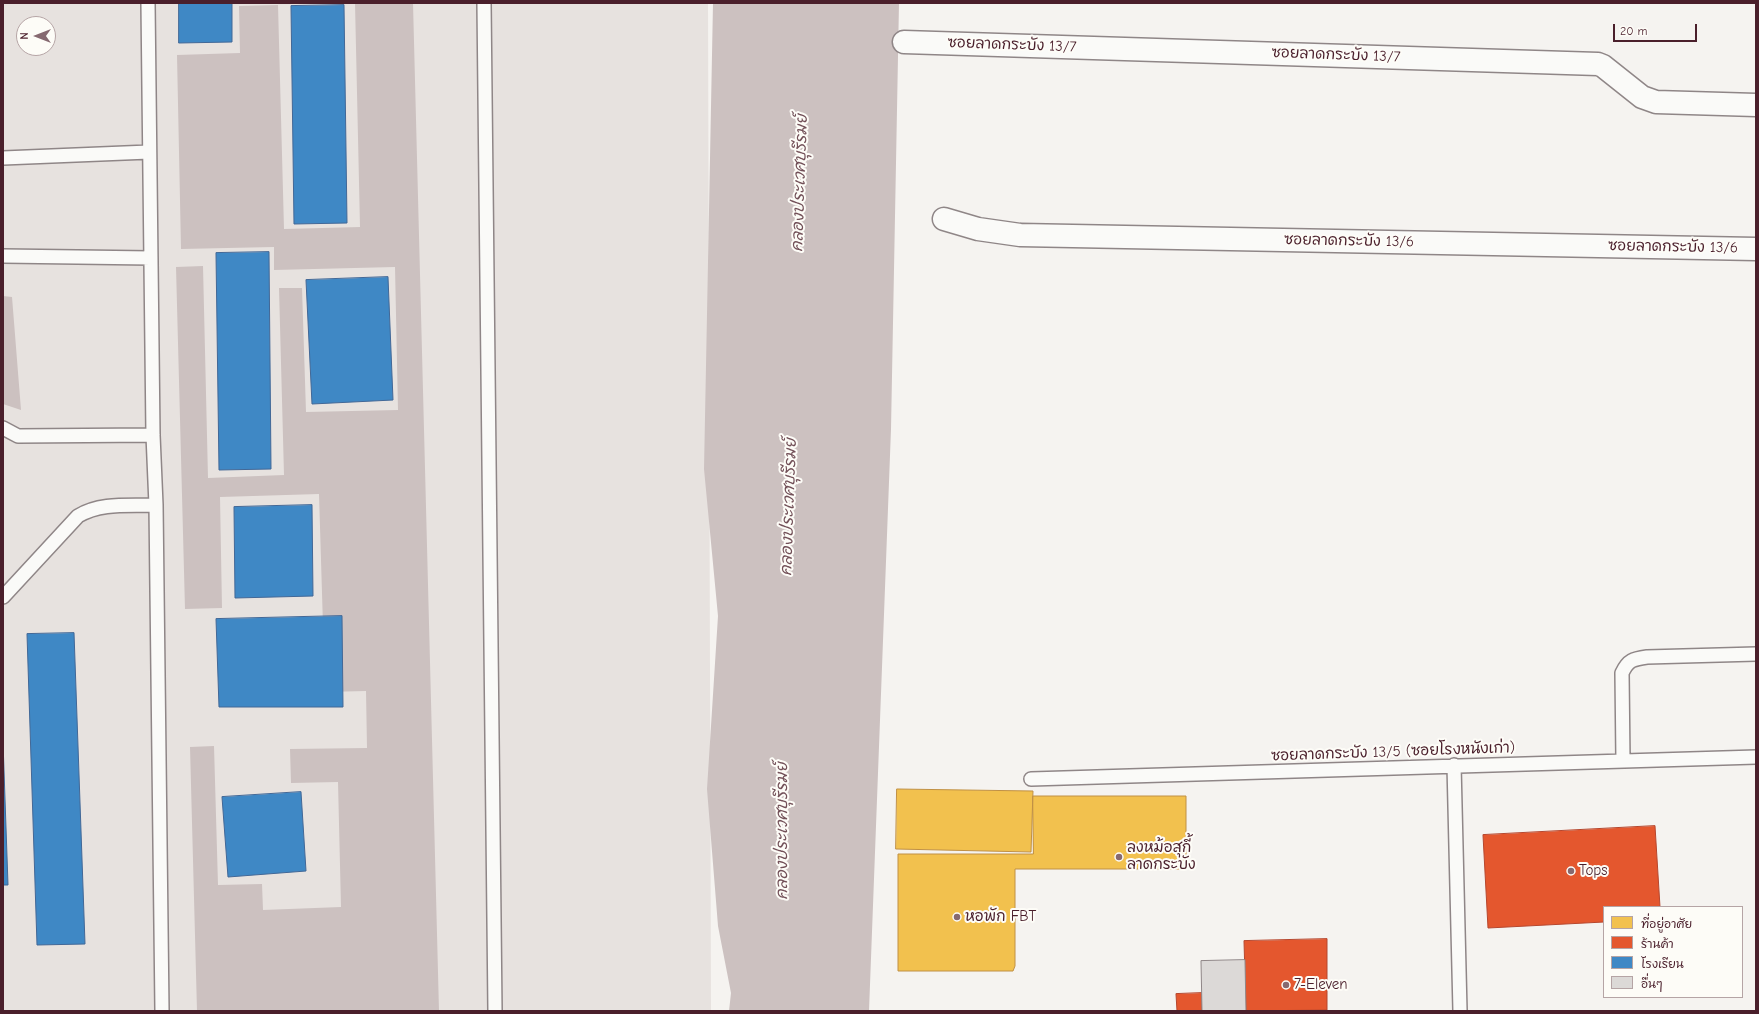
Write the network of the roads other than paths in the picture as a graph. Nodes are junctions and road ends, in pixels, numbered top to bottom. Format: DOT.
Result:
graph roads {
  1 [pos="148,3"];
  2 [pos="484,3"];
  3 [pos="904,42"];
  4 [pos="1756,105"];
  5 [pos="149,152"];
  6 [pos="3,158"];
  7 [pos="944,219"];
  8 [pos="1756,249"];
  9 [pos="3,256"];
  10 [pos="151,258"];
  11 [pos="3,428"];
  12 [pos="153,435"];
  13 [pos="156,506"];
  14 [pos="3,597"];
  15 [pos="1756,654"];
  16 [pos="1756,757"];
  17 [pos="1623,761"];
  18 [pos="1454,765"];
  19 [pos="1031,779"];
  20 [pos="162,1011"];
  21 [pos="495,1011"];
  22 [pos="1460,1011"];
  1 -- 5 [label="lane"];
  2 -- 21 [label="lane"];
  3 -- 4 [label="street, ซอยลาดกระบัง 13/7"];
  5 -- 6 [label="lane"];
  5 -- 10 [label="lane"];
  7 -- 8 [label="street, ซอยลาดกระบัง 13/6"];
  9 -- 10 [label="lane"];
  10 -- 12 [label="lane"];
  11 -- 12 [label="lane"];
  12 -- 13 [label="lane"];
  13 -- 14 [label="lane"];
  13 -- 20 [label="lane"];
  15 -- 17 [label="lane"];
  16 -- 17 [label="lane, ซอยลาดกระบัง 13/5 (ซอยโรงหนังเก่า)"];
  17 -- 18 [label="lane, ซอยลาดกระบัง 13/5 (ซอยโรงหนังเก่า)"];
  18 -- 19 [label="lane, ซอยลาดกระบัง 13/5 (ซอยโรงหนังเก่า)"];
  18 -- 22 [label="lane"];
}
